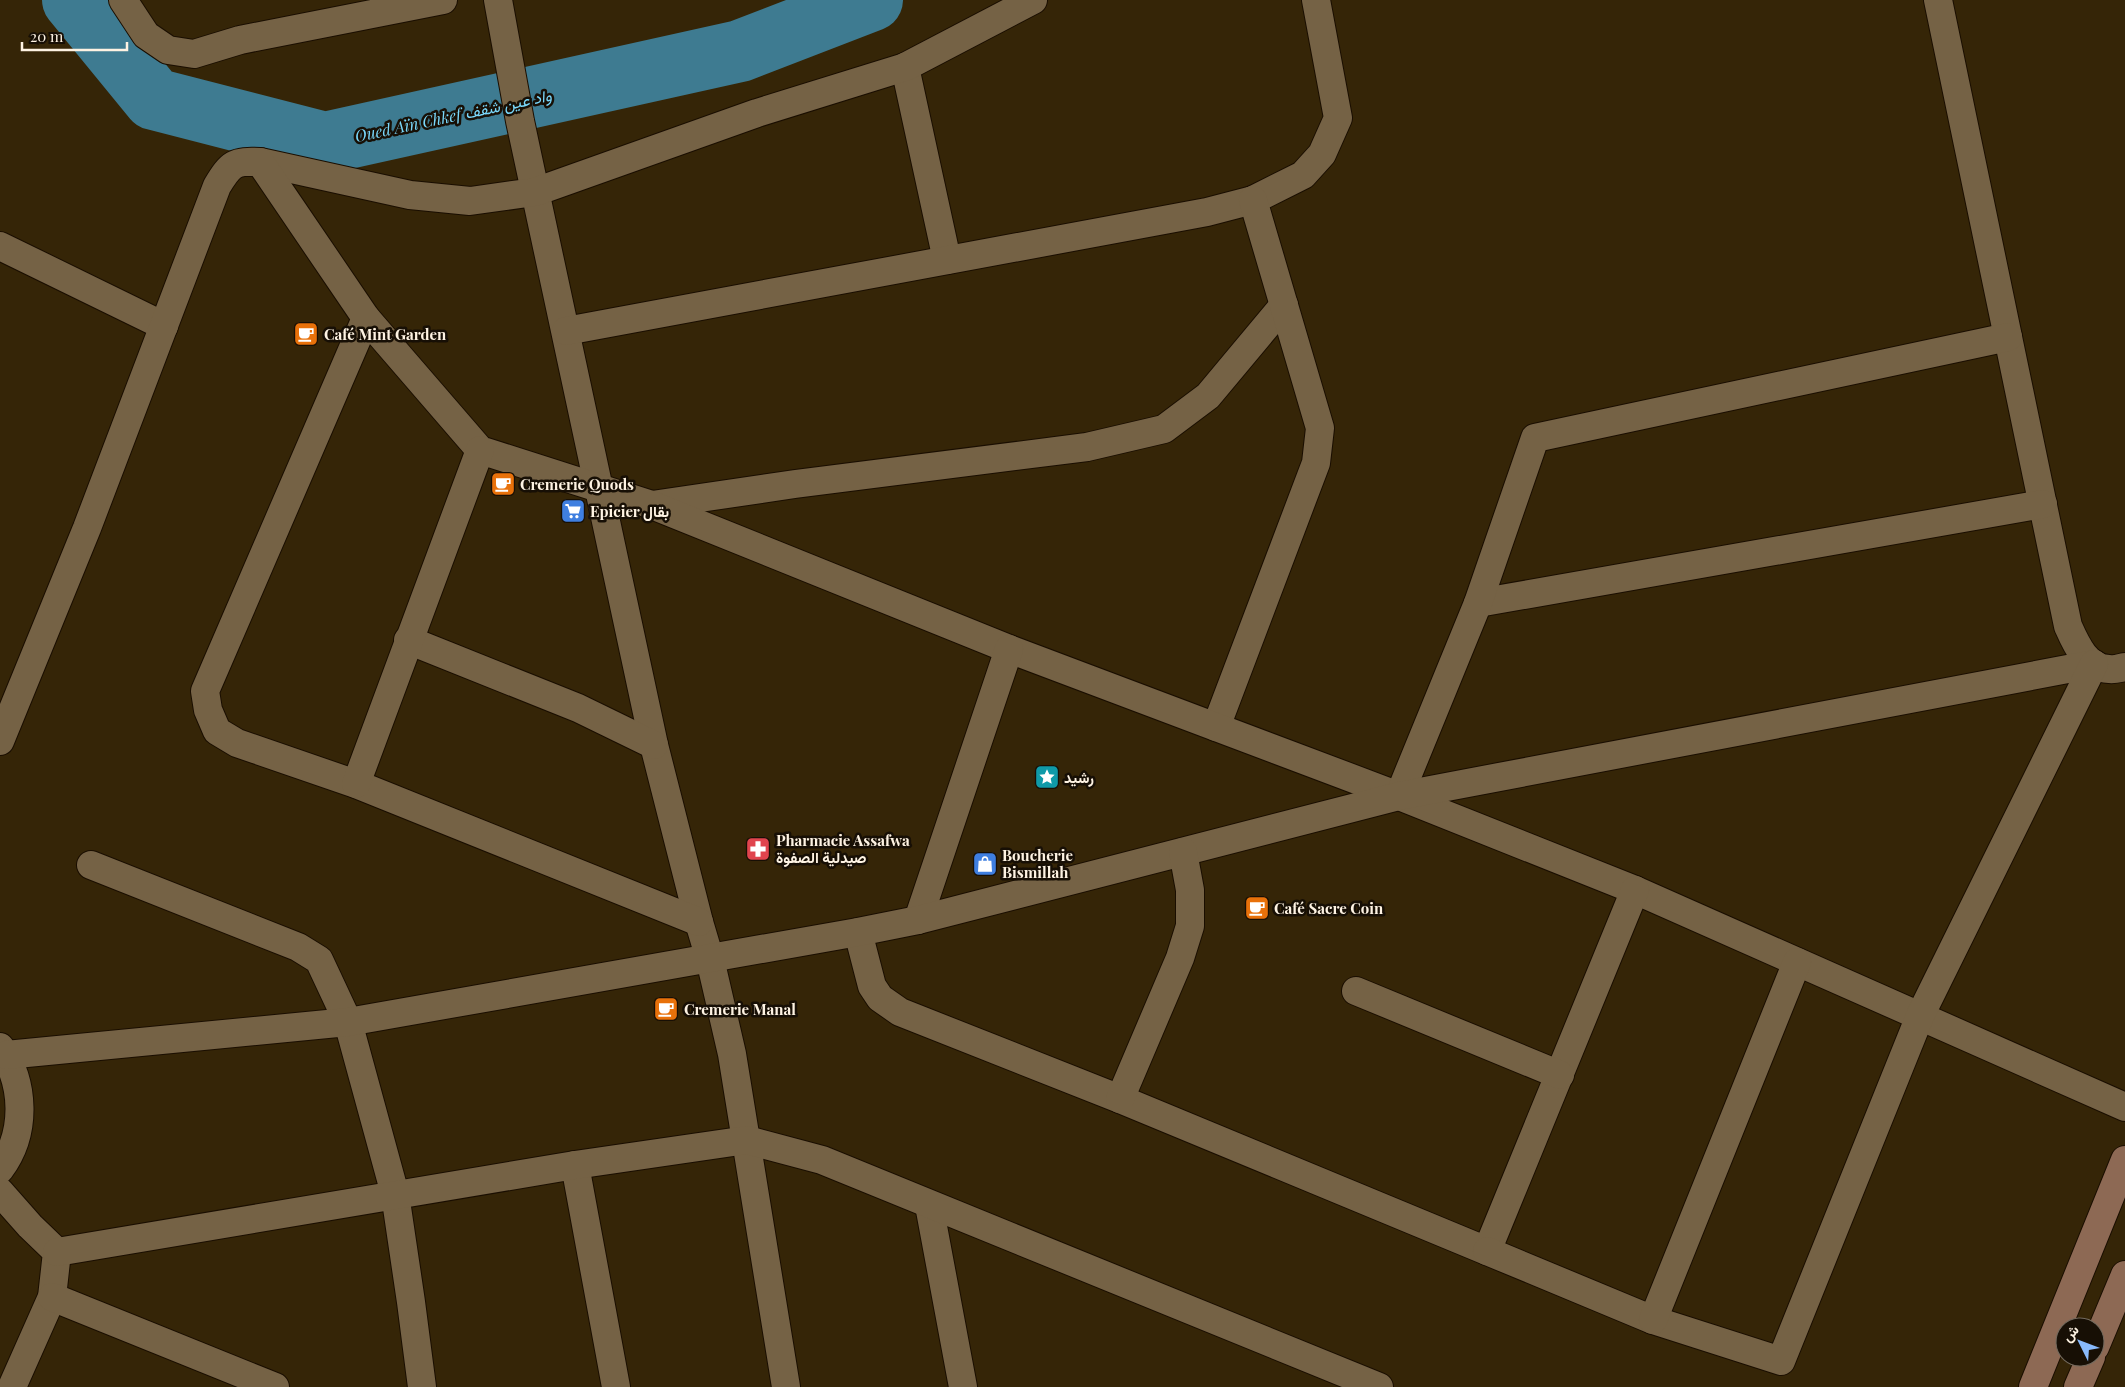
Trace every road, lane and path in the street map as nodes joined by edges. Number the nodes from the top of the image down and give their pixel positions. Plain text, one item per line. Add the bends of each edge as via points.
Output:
1 (123, 0) edge
2 (443, 0) edge
3 (498, 0) edge
4 (1033, 0) edge
5 (1316, 0) edge
6 (1938, 0) edge
7 (906, 67) junction
8 (260, 162) junction
9 (535, 192) junction
10 (1253, 200) junction
11 (0, 246) edge
12 (947, 260) junction
13 (1284, 305) junction
14 (366, 318) junction
15 (164, 326) junction
16 (566, 331) junction
17 (2008, 337) junction
18 (480, 450) junction
19 (599, 489) junction
20 (2043, 504) junction
21 (652, 505) junction
22 (1478, 603) junction
23 (408, 640) junction
24 (1009, 648) junction
25 (2094, 664) junction
26 (2125, 667) edge
27 (1216, 727) junction
28 (0, 741) edge
29 (654, 745) junction
30 (356, 784) junction
31 (1399, 796) junction
32 (1183, 852) junction
33 (91, 865) dead end
34 (1635, 890) junction
35 (918, 920) junction
36 (699, 922) junction
37 (858, 932) junction
38 (710, 959) junction
39 (1797, 962) junction
40 (1356, 991) dead end
41 (1920, 1016) junction
42 (348, 1022) junction
43 (3, 1051) edge
44 (1560, 1075) junction
45 (1120, 1099) junction
46 (2125, 1107) edge
47 (747, 1140) junction
48 (2125, 1160) edge
49 (575, 1165) junction
50 (0, 1169) edge
51 (0, 1192) edge
52 (394, 1194) junction
53 (929, 1205) junction
54 (1487, 1251) junction
55 (57, 1252) junction
56 (2125, 1275) edge
57 (52, 1297) junction
58 (1653, 1320) junction
59 (2105, 1323) edge
60 (2087, 1367) edge
61 (12, 1387) edge
62 (275, 1387) edge
63 (422, 1387) edge
64 (616, 1387) edge
65 (786, 1387) edge
66 (963, 1387) edge
67 (1379, 1387) edge
68 (2033, 1387) edge
69 (2078, 1387) edge

1 - 2 street via 146,35 168,50 194,54 240,40
3 - 9 street
4 - 7 street
5 - 10 street via 1338,118 1322,154 1303,175
6 - 17 street
7 - 9 street via 757,113
7 - 12 street
8 - 9 street via 420,196 470,201
8 - 14 street
8 - 15 street via 240,161 227,170 217,186
9 - 16 street
10 - 12 street via 1207,212
10 - 13 street
11 - 15 street
12 - 16 street
13 - 21 street via 1208,396 1164,429 1087,447
13 - 27 street via 1320,428 1316,463
14 - 18 street
14 - 30 street via 205,691 208,710 217,731 237,744
15 - 28 street via 87,528
16 - 19 street
17 - 20 street
17 - 22 street via 1535,438
18 - 19 street
18 - 23 street
19 - 21 street
19 - 29 street
20 - 22 street
20 - 25 street via 2068,626 2079,650
21 - 24 street
22 - 31 street
23 - 29 street via 578,708
23 - 30 street
24 - 27 street
24 - 35 street
25 - 26 street via 2109,670
25 - 31 street
25 - 41 street
27 - 31 street
29 - 36 street
30 - 36 street
31 - 32 street
31 - 34 street
32 - 35 street
32 - 45 street via 1190,890 1190,926 1180,958
33 - 42 street via 298,947 319,960
34 - 39 street
34 - 44 street
35 - 37 street
36 - 38 street
37 - 38 street
37 - 45 street via 872,986 880,998 900,1012
38 - 42 street
38 - 47 street via 732,1054
39 - 41 street
39 - 58 street
40 - 44 street
41 - 46 street
41 - 58 street via 1780,1361
42 - 43 street
42 - 52 street
43 - 50 street via 17,1083 20,1118 11,1152
44 - 54 street
45 - 54 street
47 - 49 street
47 - 53 street via 822,1160
47 - 65 street
48 - 68 main road
49 - 52 street
49 - 64 street
51 - 55 street
52 - 55 street
52 - 63 street
53 - 66 street
53 - 67 street
54 - 58 street
55 - 57 street
56 - 59 main road
57 - 61 street
57 - 62 street
60 - 69 main road

